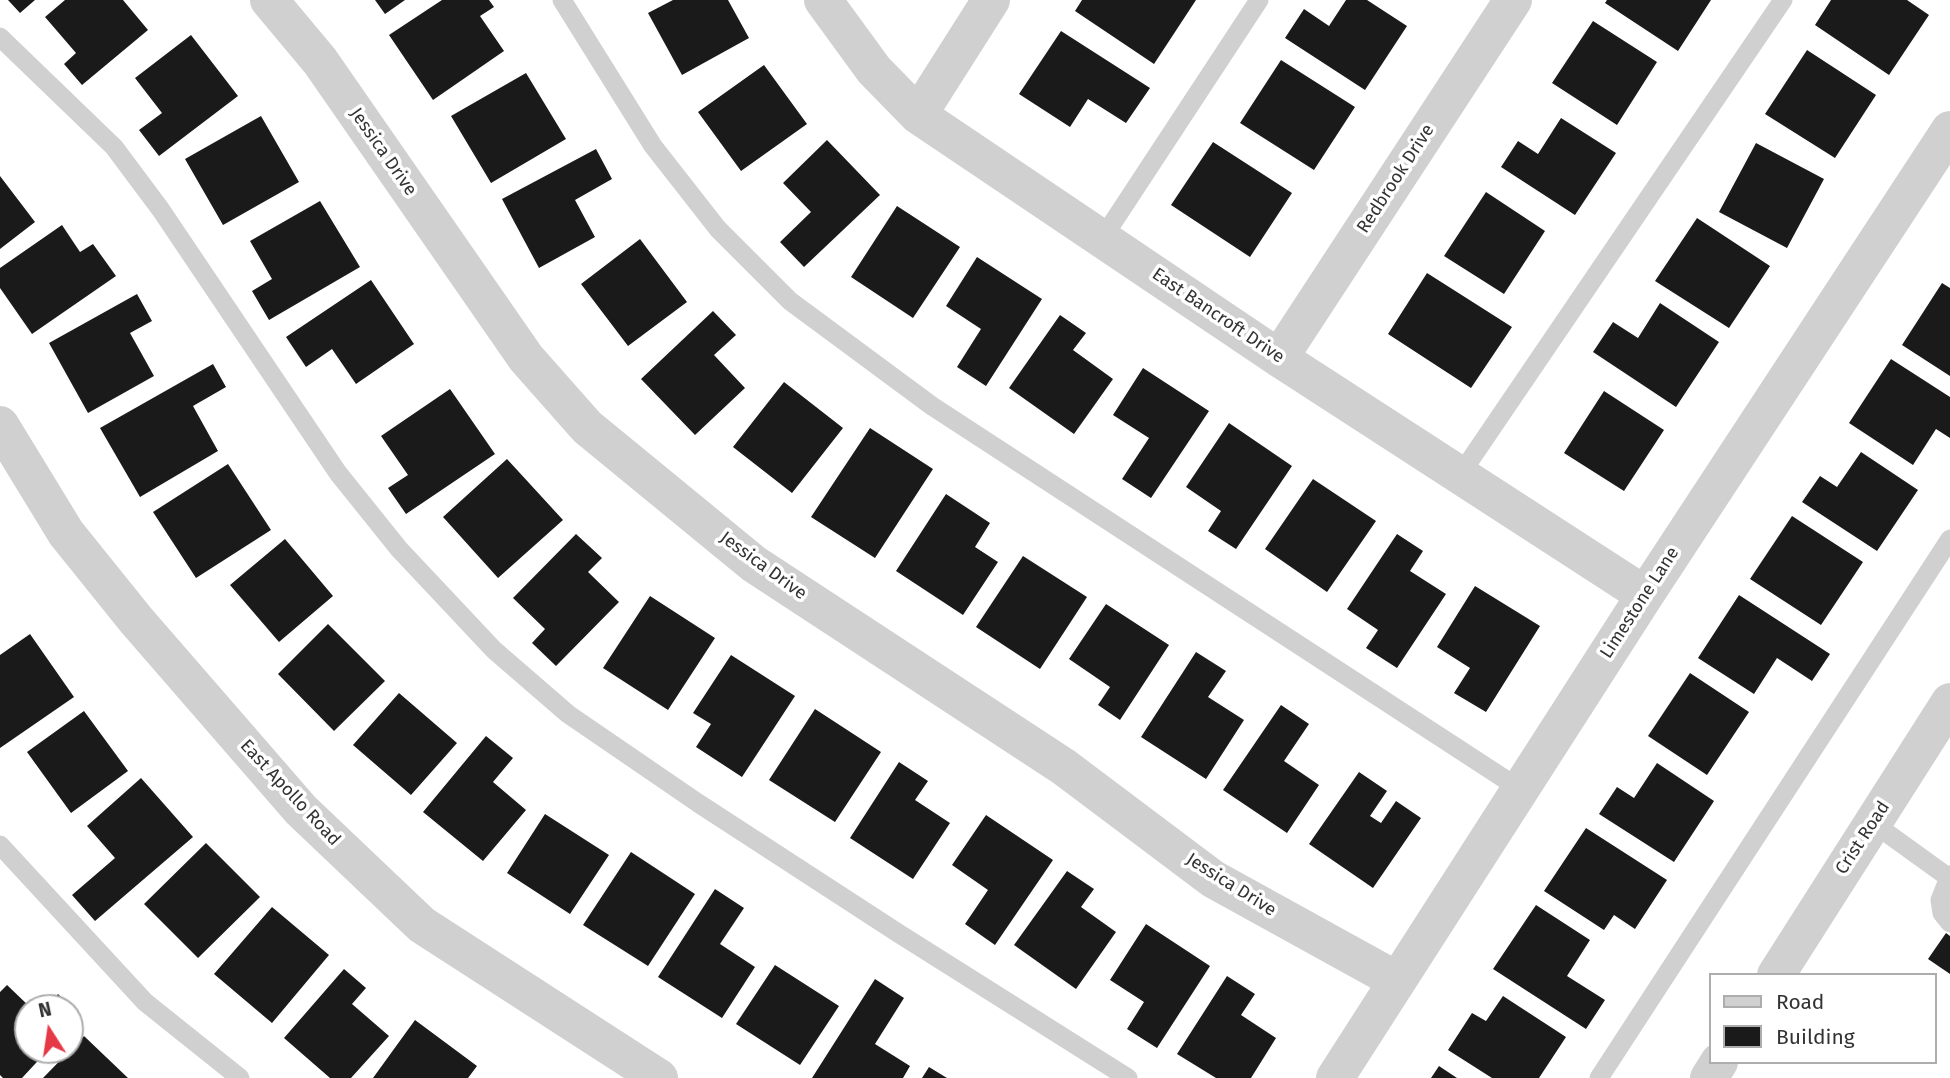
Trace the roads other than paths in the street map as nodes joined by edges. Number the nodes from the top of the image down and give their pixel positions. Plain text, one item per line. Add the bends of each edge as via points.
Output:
1 (269, 0) edge
2 (562, 0) edge
3 (823, 0) edge
4 (991, 0) edge
5 (1259, 0) edge
6 (1513, 0) edge
7 (1783, 0) edge
8 (0, 37) edge
9 (918, 115) junction
10 (1950, 131) edge
11 (1102, 239) junction
12 (1279, 358) junction
13 (0, 425) edge
14 (1460, 475) junction
15 (1950, 539) edge
16 (1645, 595) junction
17 (1950, 702) edge
18 (1520, 789) junction
19 (1873, 823) junction
20 (0, 845) edge
21 (1949, 876) edge
22 (1950, 923) edge
23 (1777, 973) edge
24 (1396, 981) junction
25 (240, 1078) edge
26 (659, 1078) edge
27 (1128, 1078) edge
28 (1335, 1078) edge
29 (1599, 1078) edge

1 - 24 street, Jessica Drive via 320,61 526,358 587,426 754,564 1064,767 1213,879
2 - 18 lane via 653,146 718,229 790,301 932,406
3 - 9 street, East Bancroft Drive via 874,70
4 - 9 street
5 - 11 lane
6 - 12 street, Redbrook Drive
7 - 14 lane
8 - 27 lane via 114,147 338,473 400,549 494,650 568,714 698,803
9 - 11 street, East Bancroft Drive
10 - 16 street, Limestone Lane
11 - 12 street, East Bancroft Drive
12 - 14 street, East Bancroft Drive
13 - 26 street, East Apollo Road via 66,533 301,810 422,925
14 - 16 street, East Bancroft Drive
15 - 29 lane
16 - 18 street, Limestone Lane
17 - 19 street, Crist Road
18 - 24 street, Limestone Lane
19 - 21 lane
19 - 23 street, Crist Road
20 - 25 lane via 145,1002
21 - 22 lane via 1940,900
24 - 28 street, Limestone Lane

